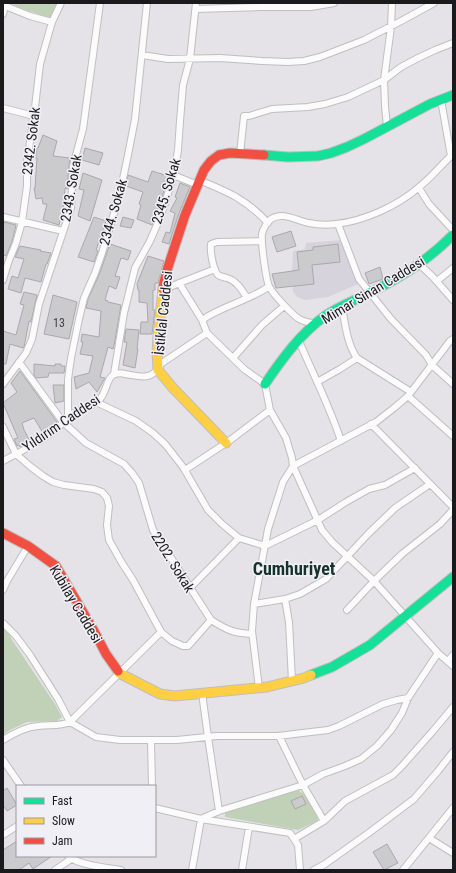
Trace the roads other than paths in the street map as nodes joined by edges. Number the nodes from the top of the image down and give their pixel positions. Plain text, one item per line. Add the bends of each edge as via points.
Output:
1 (61, 3) edge
2 (100, 3) edge
3 (147, 3) edge
4 (334, 3) edge
5 (392, 3) edge
6 (434, 3) edge
7 (4, 5) edge
8 (196, 6) edge
9 (3, 14) edge
10 (52, 22) junction
11 (391, 27) junction
12 (453, 43) edge
13 (142, 55) junction
14 (190, 59) junction
15 (384, 80) junction
16 (453, 94) edge
17 (441, 100) junction
18 (3, 108) edge
19 (34, 116) junction
20 (387, 127) junction
21 (240, 154) junction
22 (452, 155) edge
23 (173, 175) junction
24 (199, 183) junction
25 (419, 188) junction
26 (3, 217) edge
27 (22, 222) junction
28 (268, 223) junction
29 (338, 224) junction
30 (453, 230) edge
31 (63, 231) junction
32 (453, 235) edge
33 (262, 240) junction
34 (419, 264) junction
35 (453, 268) edge
36 (215, 269) junction
37 (3, 280) edge
38 (437, 281) junction
39 (179, 283) junction
40 (268, 286) junction
41 (163, 290) junction
42 (370, 293) junction
43 (247, 298) junction
44 (453, 300) edge
45 (284, 306) junction
46 (342, 307) junction
47 (202, 320) junction
48 (316, 324) junction
49 (208, 333) junction
50 (298, 341) junction
51 (452, 341) edge
52 (233, 358) junction
53 (357, 358) junction
54 (19, 362) junction
55 (432, 365) junction
56 (158, 370) junction
57 (114, 374) junction
58 (317, 382) junction
59 (3, 384) edge
60 (265, 384) junction
61 (453, 384) edge
62 (409, 394) junction
63 (96, 402) junction
64 (270, 410) junction
65 (68, 417) junction
66 (63, 422) junction
67 (371, 424) junction
68 (3, 427) edge
69 (453, 436) edge
70 (341, 441) junction
71 (226, 443) junction
72 (16, 454) junction
73 (3, 461) edge
74 (293, 466) junction
75 (415, 468) junction
76 (185, 470) junction
77 (430, 484) junction
78 (453, 507) edge
79 (453, 510) edge
80 (318, 520) junction
81 (3, 533) edge
82 (239, 538) junction
83 (28, 546) junction
84 (265, 546) junction
85 (347, 556) junction
86 (453, 577) edge
87 (374, 581) junction
88 (190, 588) junction
89 (3, 590) edge
90 (285, 599) junction
91 (254, 604) junction
92 (347, 610) dead end
93 (405, 617) junction
94 (210, 620) junction
95 (3, 623) edge
96 (161, 632) junction
97 (252, 634) junction
98 (438, 653) junction
99 (453, 655) edge
100 (450, 663) edge
101 (120, 673) junction
102 (292, 681) junction
103 (259, 688) junction
104 (202, 693) junction
105 (408, 698) junction
106 (453, 707) edge
107 (70, 722) junction
108 (280, 736) junction
109 (208, 737) junction
110 (3, 740) edge
111 (152, 740) junction
112 (453, 752) edge
113 (3, 760) edge
114 (20, 785) edge
115 (152, 785) edge
116 (303, 785) junction
117 (156, 808) edge
118 (453, 808) edge
119 (219, 811) junction
120 (201, 819) junction
121 (324, 821) junction
122 (16, 827) edge
123 (249, 827) junction
124 (3, 835) edge
125 (429, 838) junction
126 (294, 839) junction
127 (453, 853) edge
128 (70, 858) edge
129 (55, 870) edge
130 (118, 870) edge
131 (121, 870) edge
132 (192, 870) edge
133 (242, 870) edge
134 (300, 870) edge
135 (314, 870) edge
136 (403, 870) edge

1 - 10 street, 2342. Sokak
2 - 31 street, 2343. Sokak via 82,129 73,166 71,208
3 - 13 street, 2344. Sokak
4 - 8 street via 310,7
5 - 11 street
6 - 11 street
7 - 9 street
7 - 10 street
8 - 14 street, 2345. Sokak
10 - 19 street, 2342. Sokak via 40,64
11 - 14 street via 364,40 304,61
11 - 15 street
12 - 15 street via 401,67
13 - 14 street
13 - 65 street, 2344. Sokak via 135,119 120,193 102,253 84,298 71,358
14 - 23 street, 2345. Sokak via 183,85 178,150
15 - 20 street
15 - 21 street via 348,97 325,104 272,109 244,116
16 - 17 street, İstiklal Caddesi
17 - 20 street, İstiklal Caddesi
17 - 22 street
18 - 19 street
19 - 27 street, 2342. Sokak
20 - 21 street, İstiklal Caddesi via 347,147 318,156
21 - 24 street, İstiklal Caddesi via 220,155 211,161
22 - 25 street
23 - 24 street
23 - 57 street, 2345. Sokak via 160,218 135,268 124,313
24 - 28 street via 241,199
24 - 41 street, İstiklal Caddesi via 185,215
25 - 29 street via 367,217
25 - 30 street via 429,204
26 - 27 street
27 - 31 street
27 - 37 street, 2342. Sokak
28 - 29 street via 277,216 283,216 321,225
28 - 33 street via 262,233
29 - 42 street via 359,279
31 - 54 street, 2343. Sokak via 39,304 32,339
32 - 34 street, Mimar Sinan Caddesi
33 - 36 street via 211,244
33 - 40 street
34 - 38 street
34 - 42 street, Mimar Sinan Caddesi
35 - 38 street
36 - 39 street
36 - 43 street via 220,276 236,283
38 - 44 street
39 - 41 street
39 - 47 street
40 - 43 street
40 - 45 street
41 - 56 street, İstiklal Caddesi via 157,341
42 - 46 street, Mimar Sinan Caddesi
42 - 55 street
43 - 47 street
45 - 48 street via 300,320
45 - 52 street via 262,325
46 - 48 street, Mimar Sinan Caddesi via 326,315
46 - 53 street
47 - 49 street
48 - 50 street, Mimar Sinan Caddesi
49 - 52 street
49 - 56 street via 162,363
50 - 58 street
50 - 60 street, Mimar Sinan Caddesi
51 - 55 street
52 - 60 street
53 - 58 street
53 - 62 street
54 - 59 street, 2343. Sokak
54 - 66 street, 2202. Sokak
55 - 61 street
55 - 62 street
56 - 57 street via 147,377
56 - 71 street, İstiklal Caddesi
57 - 63 street, Yıldırım Caddesi via 110,377 101,398
58 - 70 street
60 - 64 street
62 - 67 street
62 - 69 street
63 - 65 street, Yıldırım Caddesi
63 - 76 street via 136,421 153,433
64 - 71 street
64 - 74 street via 286,438
65 - 66 street, Yıldırım Caddesi
66 - 72 street, Yıldırım Caddesi
66 - 88 street, 2202. Sokak via 86,443 124,464 132,473 139,483 153,530
67 - 70 street
67 - 75 street
68 - 72 street
70 - 74 street
71 - 76 street
72 - 73 street, Yıldırım Caddesi
72 - 96 street via 53,482 94,489 102,492 107,498 109,540
74 - 80 street
74 - 84 street via 283,482
75 - 77 street
75 - 80 street via 385,485 369,489
76 - 82 street via 208,510
77 - 78 street
77 - 85 street via 395,508
79 - 87 street
80 - 84 street
80 - 85 street via 322,530
81 - 83 street, Kubilay Caddesi
82 - 84 street
82 - 88 street
83 - 89 street
83 - 101 street, Kubilay Caddesi via 56,566 106,654
84 - 91 street
85 - 87 street
85 - 90 street via 326,579 300,594
86 - 93 street
87 - 92 street
87 - 93 street
88 - 94 street, 2202. Sokak
90 - 91 street
90 - 102 street via 289,622
91 - 97 street
93 - 98 street
93 - 102 street via 370,645 332,667
94 - 96 street via 188,646 172,641
94 - 97 street, 2202. Sokak via 237,633
95 - 107 street via 30,655
96 - 101 street
97 - 103 street
98 - 100 street
98 - 105 street
99 - 100 street
101 - 104 street via 160,694 175,696
101 - 107 street
102 - 103 street
103 - 104 street
104 - 109 street
105 - 108 street via 383,704 328,730
105 - 116 street via 402,713 377,746 361,759
106 - 121 street via 393,775 345,801
107 - 110 street via 26,728
107 - 111 street via 96,737
108 - 109 street
108 - 116 street
109 - 111 street
109 - 119 street
111 - 115 street
112 - 135 street via 414,799
113 - 114 street
116 - 119 street
116 - 121 street
117 - 120 street
118 - 125 street
119 - 120 street
120 - 123 street
120 - 132 street
121 - 126 street
122 - 124 street
123 - 126 street via 290,833
123 - 133 street
125 - 127 street
125 - 136 street
126 - 134 street via 298,845
128 - 129 street
128 - 130 street via 84,864
130 - 131 street

